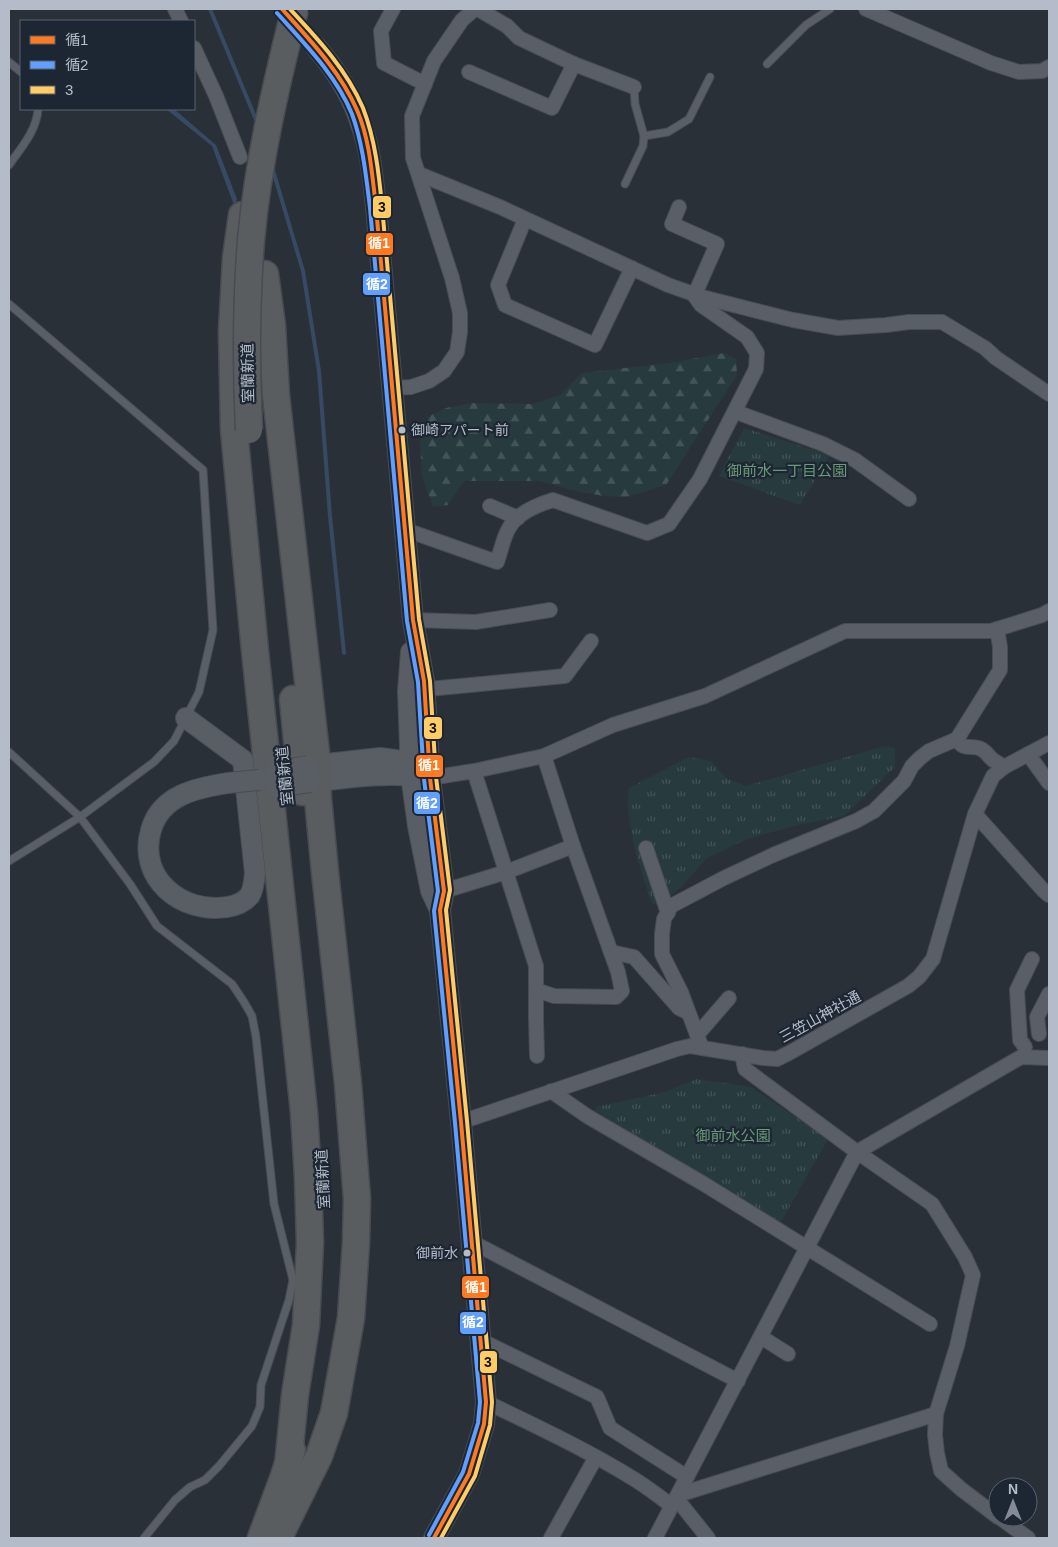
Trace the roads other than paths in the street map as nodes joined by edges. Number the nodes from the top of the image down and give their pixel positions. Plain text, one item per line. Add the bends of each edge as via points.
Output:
1 (312, 9) edge
2 (393, 9) edge
3 (476, 9) edge
4 (830, 9) edge
5 (866, 9) edge
6 (288, 10) edge
7 (316, 47) tunnel mouth
8 (195, 50) edge
9 (9, 62) edge
10 (574, 64) junction
11 (768, 64) dead end
12 (1049, 67) edge
13 (20, 71) edge
14 (469, 72) dead end
15 (710, 77) dead end
16 (425, 84) junction
17 (634, 87) joint
18 (38, 110) edge
19 (644, 136) junction
20 (240, 157) dead end
21 (9, 165) edge
22 (419, 174) junction
23 (625, 184) dead end
24 (679, 207) dead end
25 (525, 219) junction
26 (632, 268) junction
27 (265, 274) junction
28 (694, 294) junction
29 (9, 304) edge
30 (393, 388) junction
31 (1049, 394) edge
32 (736, 412) junction
33 (250, 430) junction
34 (909, 500) dead end
35 (490, 506) dead end
36 (518, 518) junction
37 (406, 530) junction
38 (550, 610) dead end
39 (1049, 611) edge
40 (413, 620) junction
41 (997, 629) junction
42 (591, 641) dead end
43 (416, 690) junction
44 (186, 718) junction
45 (956, 739) junction
46 (1049, 742) edge
47 (9, 752) edge
48 (1028, 754) junction
49 (544, 756) junction
50 (1004, 766) junction
51 (474, 771) junction
52 (417, 772) junction
53 (320, 773) junction
54 (270, 779) junction
55 (1049, 783) edge
56 (975, 814) junction
57 (80, 817) junction
58 (573, 846) junction
59 (646, 848) dead end
60 (9, 861) edge
61 (506, 872) junction
62 (1049, 895) edge
63 (442, 900) junction
64 (668, 913) junction
65 (611, 952) junction
66 (1032, 959) dead end
67 (536, 990) junction
68 (1049, 994) edge
69 (728, 998) dead end
70 (687, 1012) junction
71 (1044, 1030) edge
72 (699, 1041) junction
73 (1023, 1052) junction
74 (742, 1054) junction
75 (537, 1056) dead end
76 (1049, 1058) edge
77 (551, 1091) junction
78 (461, 1122) junction
79 (857, 1152) junction
80 (472, 1242) junction
81 (807, 1249) junction
82 (930, 1324) dead end
83 (761, 1337) junction
84 (480, 1340) junction
85 (788, 1354) dead end
86 (738, 1381) junction
87 (486, 1402) junction
88 (936, 1414) junction
89 (596, 1457) junction
90 (288, 1466) junction
91 (688, 1477) junction
92 (675, 1500) junction
93 (988, 1509) edge
94 (1012, 1527) edge
95 (273, 1537) edge
96 (144, 1538) edge
97 (434, 1538) edge
98 (551, 1538) edge
99 (655, 1538) edge
100 (708, 1538) edge
101 (1028, 1538) edge

1 - 27 highway, 室蘭新道 via 277,167
2 - 16 street via 381,31 384,63
3 - 10 street via 507,26 519,38
3 - 16 street via 462,20 434,60
4 - 11 lane via 806,25
5 - 12 street via 1019,72 1042,71
6 - 33 highway, 室蘭新道, bridge via 258,188 250,259 246,371
7 - 30 street via 352,100 370,158
8 - 20 street
9 - 13 lane
10 - 14 street via 552,108
10 - 17 street
15 - 19 lane via 689,119 668,132
16 - 22 street via 412,116 413,158
17 - 19 lane
18 - 21 lane via 37,122
19 - 23 lane via 643,146
22 - 25 street
22 - 30 street via 452,278 460,313 460,336 457,352 444,371 429,381
24 - 28 street via 672,224 717,244
25 - 26 street
25 - 26 street via 498,285 505,305 595,344
26 - 28 street
27 - 33 highway, 室蘭新道 via 263,339
27 - 53 highway
28 - 31 street via 746,310 838,328 942,322
28 - 32 street via 701,305 747,337 757,353 756,369
29 - 44 lane via 203,470 213,630 199,692
30 - 37 street
32 - 34 street via 855,460
32 - 36 street via 700,480 669,524 647,533 552,500 538,504
33 - 54 highway
33 - 90 highway, 室蘭新道 via 312,1034 325,1206 318,1333 308,1393
33 - 95 highway, 室蘭新道 via 298,755 336,1105 343,1250 338,1310 324,1398 300,1481
35 - 36 street
36 - 37 street via 509,527 496,569
37 - 40 street
38 - 40 street via 476,622
39 - 41 street
40 - 43 street
41 - 45 street via 1000,670
41 - 49 street via 845,631 705,696 613,725
42 - 43 street via 565,676
43 - 52 street
44 - 54 street, bridge via 243,760 254,873 254,885 244,901 218,908 187,903 173,895 160,884 148,855 149,839 160,813 181,794 228,784
44 - 57 lane via 174,741 154,762
45 - 50 street via 966,748 983,749
45 - 64 street via 920,758 904,781 874,812 724,878 671,906
46 - 48 street, 三笠山神社通
47 - 57 lane
48 - 50 street, 三笠山神社通
48 - 55 street
49 - 51 street
49 - 58 street
50 - 56 street, 三笠山神社通 via 993,776
51 - 52 street
51 - 61 street
52 - 53 street via 380,767
52 - 63 street
53 - 54 street, bridge
53 - 95 highway via 325,872 357,1199 356,1243 351,1318 334,1413 319,1456
54 - 90 highway via 304,1112 310,1243 306,1326
56 - 62 street
56 - 74 street, 三笠山神社通 via 933,959 915,982 777,1059
57 - 60 lane
57 - 96 lane via 157,926 232,984 252,1016 274,1204 293,1280 261,1385 260,1407 252,1426 219,1466 176,1500
58 - 61 street
58 - 65 street
59 - 64 street
61 - 63 street
61 - 67 street via 536,966
63 - 78 street
64 - 70 street via 664,919 662,954
65 - 67 street via 622,991 616,997 554,996
65 - 70 street via 634,957 679,1008
66 - 73 street via 1017,990
67 - 75 street
68 - 71 street via 1037,1017
69 - 72 street
70 - 72 street
71 - 73 street
72 - 74 street, 三笠山神社通
72 - 77 street, 三笠山神社通
73 - 76 street
73 - 79 street
74 - 79 street via 745,1069
77 - 78 street, 三笠山神社通
77 - 81 street via 586,1116 704,1184
78 - 80 street
79 - 81 street
79 - 88 street via 932,1204 973,1275 957,1346
80 - 84 street
80 - 86 street
81 - 82 street
81 - 83 street
83 - 85 street
83 - 86 street
84 - 87 street
84 - 91 street via 597,1397 610,1428
86 - 91 street
87 - 89 street
87 - 97 street via 484,1424 469,1474
88 - 92 street
88 - 93 street via 935,1435 941,1472
89 - 92 street
89 - 98 street
90 - 95 highway, 室蘭新道
91 - 92 street
92 - 99 street
92 - 100 street
94 - 101 street

